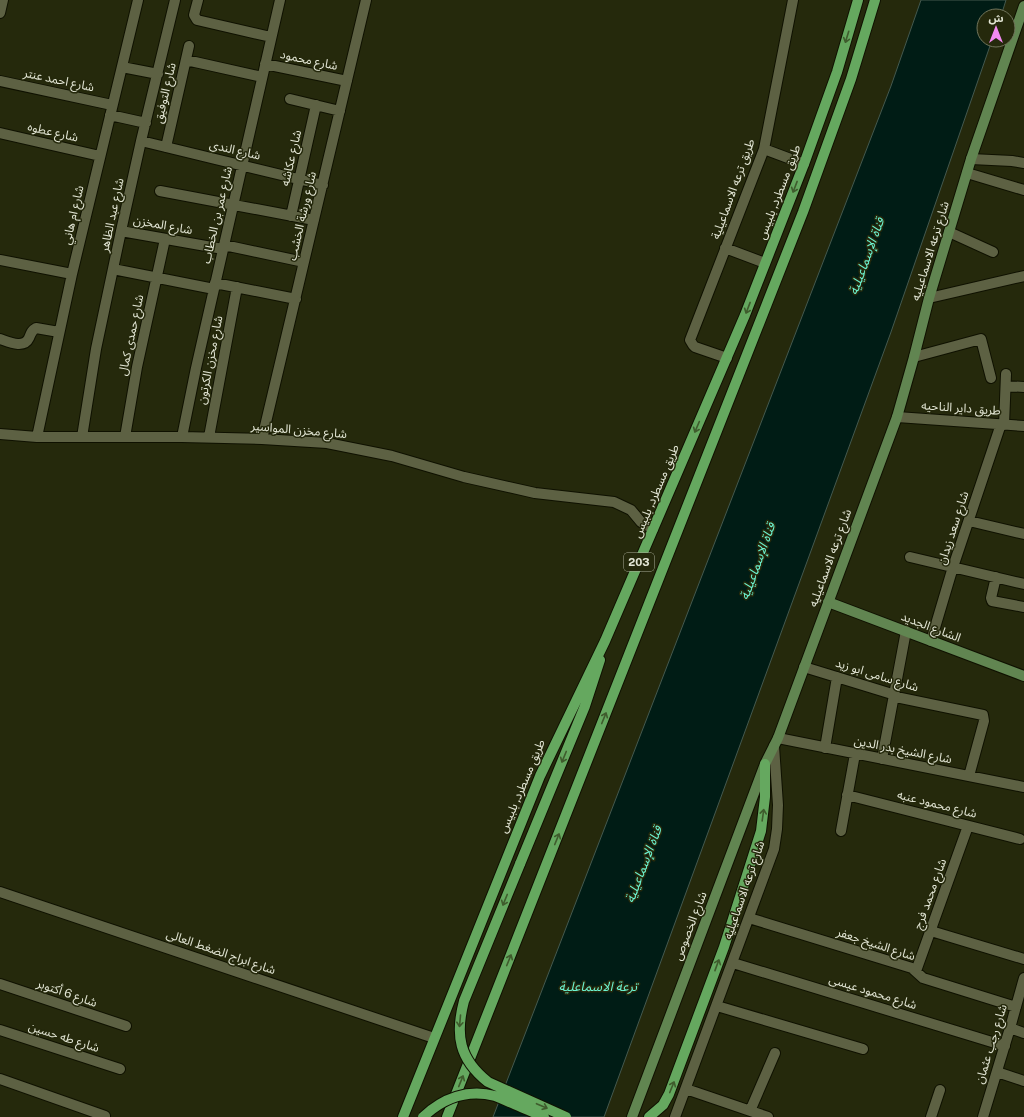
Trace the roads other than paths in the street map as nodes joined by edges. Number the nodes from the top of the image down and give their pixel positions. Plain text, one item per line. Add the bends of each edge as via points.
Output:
1 (3, 0) edge
2 (138, 0) edge
3 (175, 0) edge
4 (198, 0) edge
5 (280, 0) edge
6 (366, 0) edge
7 (793, 0) edge
8 (858, 0) edge
9 (875, 0) edge
10 (1024, 6) edge
11 (0, 13) edge
12 (1024, 20) edge
13 (1016, 27) edge
14 (1016, 30) edge
15 (272, 38) junction
16 (189, 46) dead end
17 (1009, 48) edge
18 (186, 60) junction
19 (265, 64) junction
20 (122, 67) junction
21 (158, 74) junction
22 (262, 77) junction
23 (0, 81) edge
24 (347, 81) junction
25 (290, 99) dead end
26 (316, 105) junction
27 (111, 110) junction
28 (340, 111) junction
29 (146, 123) junction
30 (0, 133) edge
31 (141, 141) junction
32 (166, 147) junction
33 (764, 149) junction
34 (100, 156) junction
35 (972, 159) junction
36 (1024, 162) edge
37 (804, 164) junction
38 (242, 165) junction
39 (967, 173) junction
40 (299, 179) junction
41 (323, 185) junction
42 (1024, 190) edge
43 (160, 191) dead end
44 (233, 205) junction
45 (291, 216) junction
46 (314, 220) junction
47 (121, 231) junction
48 (949, 232) junction
49 (165, 239) junction
50 (223, 247) junction
51 (725, 248) junction
52 (993, 252) dead end
53 (0, 260) edge
54 (304, 262) junction
55 (765, 263) junction
56 (113, 270) junction
57 (72, 274) junction
58 (1024, 276) edge
59 (157, 278) junction
60 (214, 286) junction
61 (236, 287) junction
62 (929, 298) junction
63 (296, 299) junction
64 (59, 332) junction
65 (0, 339) edge
66 (914, 357) junction
67 (727, 358) junction
68 (1006, 374) dead end
69 (991, 378) dead end
70 (1006, 386) junction
71 (1024, 387) edge
72 (897, 417) junction
73 (1003, 425) junction
74 (1024, 426) edge
75 (0, 434) edge
76 (37, 437) junction
77 (82, 437) junction
78 (125, 437) junction
79 (182, 437) junction
80 (209, 437) junction
81 (262, 439) junction
82 (969, 520) junction
83 (653, 529) junction
84 (1024, 534) edge
85 (910, 557) dead end
86 (953, 567) junction
87 (996, 577) junction
88 (1024, 584) edge
89 (828, 602) junction
90 (1024, 607) edge
91 (906, 631) junction
92 (931, 640) junction
93 (605, 641) junction
94 (804, 667) junction
95 (1024, 676) edge
96 (837, 677) junction
97 (894, 696) junction
98 (776, 742) junction
99 (825, 748) junction
100 (855, 754) junction
101 (882, 759) junction
102 (765, 764) junction
103 (969, 776) junction
104 (1024, 787) edge
105 (847, 795) junction
106 (968, 826) junction
107 (841, 830) dead end
108 (1020, 839) dead end
109 (0, 892) edge
110 (748, 918) junction
111 (931, 931) junction
112 (1024, 959) edge
113 (733, 963) junction
114 (916, 971) junction
115 (1024, 978) edge
116 (0, 984) edge
117 (1022, 992) edge
118 (717, 1006) junction
119 (1016, 1007) junction
120 (126, 1026) dead end
121 (1010, 1028) junction
122 (0, 1030) edge
123 (1024, 1033) edge
124 (434, 1038) junction
125 (1005, 1046) junction
126 (863, 1049) dead end
127 (775, 1053) dead end
128 (120, 1069) dead end
129 (997, 1072) junction
130 (0, 1079) edge
131 (1024, 1081) edge
132 (686, 1089) junction
133 (940, 1090) dead end
134 (750, 1111) junction
135 (105, 1116) edge
136 (403, 1117) edge
137 (423, 1117) edge
138 (447, 1117) edge
139 (544, 1117) edge
140 (566, 1117) edge
141 (632, 1117) edge
142 (649, 1117) edge
143 (675, 1117) edge
144 (768, 1117) edge
145 (931, 1117) edge
146 (983, 1117) edge

1 - 11 street
2 - 20 street, شارع ام هاني
3 - 21 street, شارع عبد الظاهر
4 - 15 street via 195,18
5 - 15 street, شارع عمر بن الخطاب
6 - 24 street, شارع ورشة الخشب
7 - 33 street, طريق ترعه الاسماعيلية
8 -> 37 main road, طريق مسطرد, بلبيس / 203 via 837,72
138 -> 9 main road, 203 via 803,212 851,79
10 - 13 main road, شارع ترعه الاسماعيليه
12 - 14 street
15 - 19 street, شارع عمر بن الخطاب
16 - 18 street, شارع التوفيق
17 - 35 main road, شارع ترعه الاسماعيليه
18 - 22 street
18 - 32 street, شارع التوفيق
19 - 22 street, شارع عمر بن الخطاب
19 - 24 street, شارع محمود
20 - 21 street
20 - 27 street, شارع ام هاني
21 - 29 street, شارع عبد الظاهر
22 - 38 street, شارع عمر بن الخطاب
23 - 27 street, شارع احمد عنتر
24 - 28 street, شارع ورشة الخشب
25 - 26 street
26 - 28 street
26 - 40 street, شارع عكاشه
27 - 29 street, شارع احمد عنتر
27 - 34 street, شارع ام هاني
28 - 41 street, شارع ورشة الخشب
29 - 31 street, شارع عبد الظاهر
30 - 34 street, شارع عطوه
31 - 32 street, شارع الندى
31 - 47 street, شارع عبد الظاهر
32 - 38 street, شارع الندى
33 - 37 street
33 - 51 street, طريق ترعه الاسماعيلية
34 - 57 street, شارع ام هاني
35 - 36 street
35 - 39 main road, شارع ترعه الاسماعيليه
37 -> 55 main road, طريق مسطرد, بلبيس / 203
38 - 40 street, شارع الندى
38 - 44 street, شارع عمر بن الخطاب
39 - 42 street
39 - 48 main road, شارع ترعه الاسماعيليه
40 - 41 street, شارع الندى
40 - 45 street, شارع عكاشه
41 - 46 street, شارع ورشة الخشب
43 - 44 street
44 - 45 street
44 - 50 street, شارع عمر بن الخطاب
45 - 46 street
46 - 54 street, شارع ورشة الخشب
47 - 49 street, شارع المخزن
47 - 56 street, شارع عبد الظاهر
48 - 52 street
48 - 62 main road, شارع ترعه الاسماعيليه
49 - 50 street, شارع المخزن
49 - 59 street, شارع حمدى كمال
50 - 54 street, شارع المخزن
50 - 60 street, شارع عمر بن الخطاب
51 - 55 street
51 - 67 street, طريق ترعه الاسماعيلية via 690,340 695,347
53 - 57 street
54 - 63 street, شارع ورشة الخشب
55 -> 67 main road, طريق مسطرد, بلبيس / 203
56 - 59 street
56 - 77 street, شارع عبد الظاهر via 96,349
57 - 64 street, شارع ام هاني
58 - 62 street
59 - 60 street
59 - 78 street, شارع حمدى كمال via 137,367
60 - 61 street
60 - 79 street, شارع عمر بن الخطاب
61 - 63 street
61 - 80 street, شارع مخزن الكرتون
62 - 66 main road, شارع ترعه الاسماعيليه
63 - 81 street, شارع ورشة الخشب
64 - 65 street via 36,328 27,342 21,344
64 - 76 street, شارع ام هاني
66 - 69 street via 981,339
66 - 72 main road, شارع ترعه الاسماعيليه
67 -> 83 main road, طريق مسطرد, بلبيس / 203
68 - 70 street, شارع سعد زيدان
70 - 71 street
70 - 73 street, شارع سعد زيدان
72 - 73 street, طريق داير الناحيه
72 - 89 main road, شارع ترعه الاسماعيليه
73 - 74 street, طريق داير الناحيه
73 - 82 street, شارع سعد زيدان
75 - 76 street, شارع مخزن المواسير
76 - 77 street, شارع مخزن المواسير
77 - 78 street, شارع مخزن المواسير
78 - 79 street, شارع مخزن المواسير
79 - 80 street, شارع مخزن المواسير
80 - 81 street, شارع مخزن المواسير
81 - 83 street, شارع مخزن المواسير via 327,443 392,456 464,477 535,493 614,502 631,510 641,522
82 - 84 street
82 - 86 street, شارع سعد زيدان
83 - 93 main road, طريق مسطرد, بلبيس / 203
85 - 86 street
86 - 87 street
86 - 92 street, شارع سعد زيدان
87 - 88 street
87 - 90 street via 992,601
89 - 91 main road, الشارع الجديد
89 - 94 main road, شارع ترعه الاسماعيليه
91 - 92 main road, الشارع الجديد
91 - 97 street
92 - 95 main road, الشارع الجديد
93 - 124 main road, طريق مسطرد, بلبيس / 203 via 536,783
93 -> 140 main road, bridge via 589,695 464,1001 460,1024 463,1051 477,1074 488,1082
94 - 96 street, شارع سامى ابو زيد
94 - 98 main road, شارع ترعه الاسماعيليه
96 - 97 street, شارع سامى ابو زيد
96 - 99 street
97 - 101 street
97 - 103 street, شارع سامى ابو زيد via 982,715 985,718
98 - 99 street, شارع الشيخ بدر الدين
98 - 102 main road, شارع الخصوص
98 - 110 street, شارع ترعه الاسماعيليه via 778,805 774,849
99 - 100 street, شارع الشيخ بدر الدين
100 - 101 street, شارع الشيخ بدر الدين
100 - 105 street
101 - 103 street, شارع الشيخ بدر الدين
102 - 141 main road, شارع الخصوص
142 -> 102 main road via 669,1094 724,946 760,831 765,797
103 - 104 street, شارع الشيخ بدر الدين
105 - 106 street, شارع محمود عنبه
105 - 107 street
106 - 108 street, شارع محمود عنبه
106 - 111 street, شارع محمد فرج
109 - 124 street, شارع ابراج الضغط العالى
110 - 113 street, شارع ترعه الاسماعيليه
110 - 114 street, شارع الشيخ جعفر
111 - 112 street
111 - 114 street, شارع محمد فرج
113 - 118 street, شارع ترعه الاسماعيليه
113 - 125 street, شارع محمود عيسى
114 - 119 street, شارع الشيخ جعفر via 924,978
115 - 117 street, شارع رجب عثمان
116 - 120 street, شارع 6 أكتوبر
117 - 119 street, شارع رجب عثمان
118 - 126 street
118 - 132 street, شارع ترعه الاسماعيليه
119 - 121 street, شارع رجب عثمان
121 - 123 street
121 - 125 street, شارع رجب عثمان
122 - 128 street, شارع طه حسين
124 - 136 main road, طريق مسطرد, بلبيس / 203
125 - 129 street, شارع رجب عثمان
127 - 134 street
129 - 131 street
129 - 146 street, شارع رجب عثمان
130 - 135 street
132 - 134 street
132 - 143 street, شارع ترعه الاسماعيليه
133 - 145 street
134 - 144 street
137 - 139 main road, bridge via 443,1102 456,1097 483,1094 496,1096

